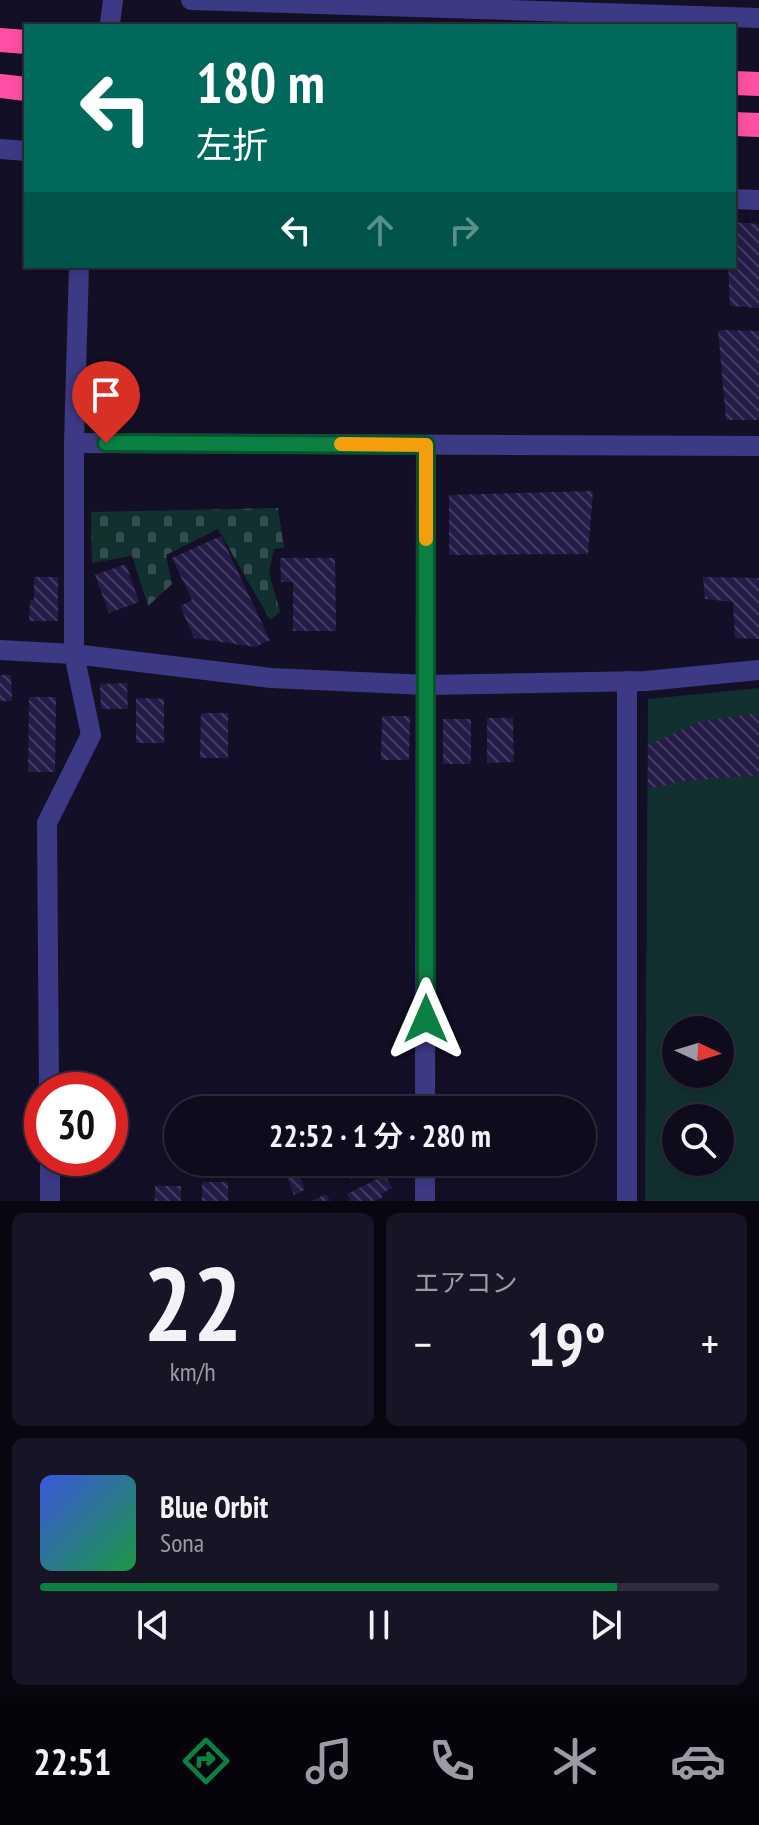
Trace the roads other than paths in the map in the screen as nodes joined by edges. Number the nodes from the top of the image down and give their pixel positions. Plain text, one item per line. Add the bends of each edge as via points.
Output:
1 (113, 0) edge
2 (191, 0) edge
3 (759, 18) edge
4 (110, 23) dead end
5 (0, 40) edge
6 (24, 42) edge
7 (736, 83) edge
8 (759, 84) edge
9 (0, 86) edge
10 (24, 89) edge
11 (736, 124) edge
12 (759, 125) edge
13 (0, 149) edge
14 (24, 151) edge
15 (736, 199) edge
16 (759, 200) edge
17 (79, 268) edge
18 (74, 443) junction
19 (426, 445) junction
20 (759, 446) edge
21 (0, 650) edge
22 (74, 654) junction
23 (759, 670) edge
24 (627, 681) junction
25 (427, 685) junction
26 (49, 1072) edge
27 (425, 1096) edge
28 (50, 1176) edge
29 (425, 1176) edge
30 (50, 1201) edge
31 (425, 1201) edge
32 (627, 1201) edge

1 - 4 street
2 - 3 street
5 - 6 highway
7 - 8 highway
9 - 10 highway
11 - 12 highway
13 - 14 street
15 - 16 street
17 - 18 street
18 - 19 street
18 - 22 street
19 - 20 street
19 - 25 street
21 - 22 street
22 - 25 street via 271,678
22 - 26 street via 91,735 47,823
23 - 24 street
24 - 25 street
24 - 32 street
25 - 27 street
28 - 30 street
29 - 31 street

